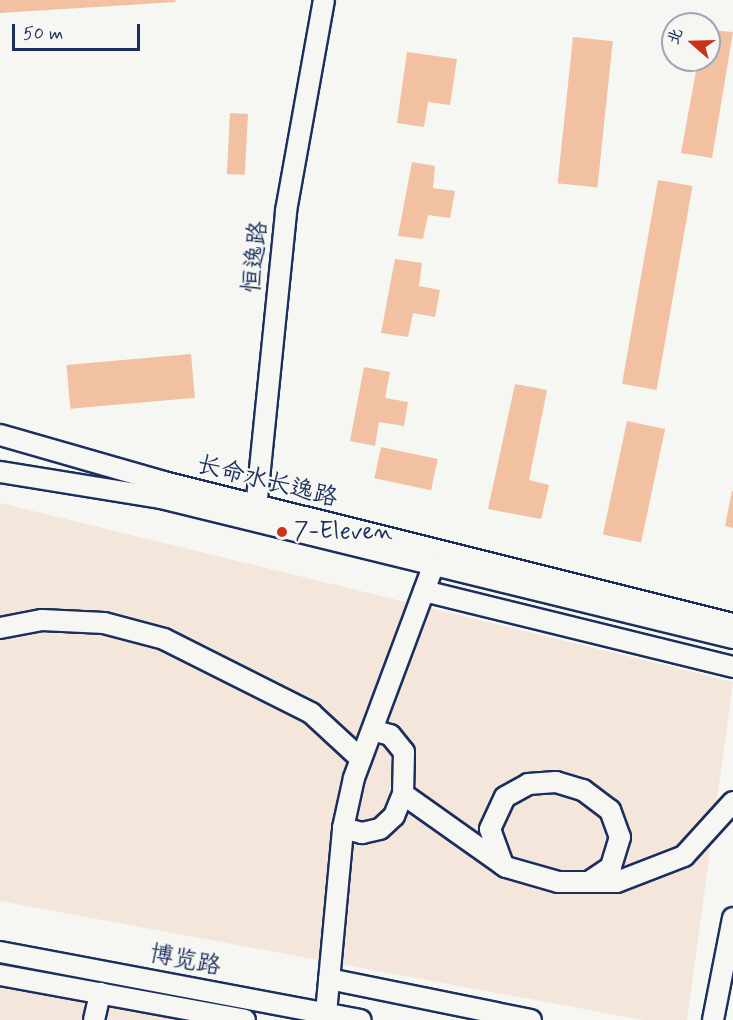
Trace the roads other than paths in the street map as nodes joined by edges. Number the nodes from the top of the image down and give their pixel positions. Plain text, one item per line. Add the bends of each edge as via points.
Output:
1 (324, 0) edge
2 (0, 435) edge
3 (0, 472) edge
4 (256, 513) junction
5 (433, 567) junction
6 (424, 591) junction
7 (733, 624) edge
8 (0, 628) edge
9 (733, 638) edge
10 (733, 667) edge
11 (373, 730) junction
12 (361, 759) junction
13 (403, 794) junction
14 (733, 802) edge
15 (343, 828) junction
16 (504, 865) junction
17 (589, 882) junction
18 (733, 918) edge
19 (0, 952) edge
20 (0, 975) edge
21 (329, 979) junction
22 (100, 993) junction
23 (326, 1013) junction
24 (94, 1020) edge
25 (245, 1020) edge
26 (361, 1020) edge
27 (531, 1020) edge
28 (713, 1020) edge

1 - 4 street, 恒逸路 via 286,211
2 - 4 street, 长命水长逸路
3 - 4 street, 长命水长逸路
4 - 5 street, 长命水长逸路
4 - 7 street, 长命水长逸路
5 - 6 street
5 - 9 street, 长命水长逸路
6 - 10 street
6 - 11 street
8 - 12 street via 42,620 104,623 164,639 311,713
11 - 12 street
11 - 13 street via 390,735 404,752
12 - 15 street
13 - 15 street via 394,816 380,829 362,833
13 - 16 street
14 - 17 street via 684,856 617,882
15 - 21 street
16 - 17 street via 558,882
16 - 17 street via 490,829 506,797 528,784 556,782 583,790 610,810 620,837 611,867
18 - 28 street
19 - 23 street, 博览路
20 - 22 street, 博览路
21 - 23 street
21 - 27 street
22 - 24 street
22 - 25 street, 博览路
23 - 26 street, 博览路

